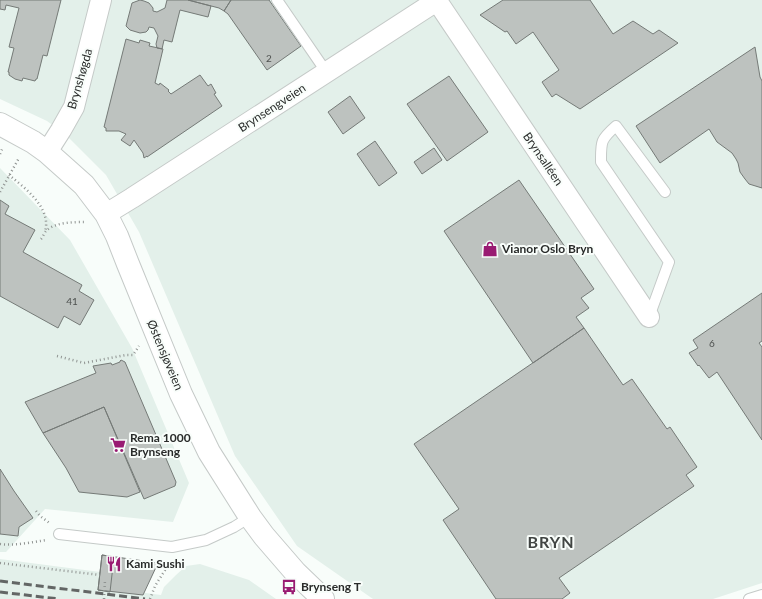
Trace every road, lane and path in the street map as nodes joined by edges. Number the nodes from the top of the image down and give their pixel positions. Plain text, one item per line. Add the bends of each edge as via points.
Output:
1 (101, 0) edge
2 (276, 0) edge
3 (437, 0) edge
4 (327, 72) junction
5 (0, 124) edge
6 (4, 147) dead end
7 (47, 152) junction
8 (0, 154) edge
9 (19, 158) dead end
10 (9, 175) junction
11 (0, 192) edge
12 (664, 192) dead end
13 (106, 214) junction
14 (86, 222) dead end
15 (45, 232) junction
16 (41, 239) dead end
17 (649, 317) joint
18 (142, 342) dead end
19 (57, 356) dead end
20 (250, 517) junction
21 (59, 534) joint
22 (0, 544) edge
23 (172, 547) junction
24 (0, 563) edge
25 (100, 575) dead end
26 (105, 580) dead end
27 (762, 595) edge
28 (104, 599) edge
29 (150, 599) edge
30 (323, 599) edge
31 (749, 599) edge

1 - 7 street, Brynshøgda via 74,107
2 - 4 lane
3 - 4 street, Brynsengveien
3 - 17 street, Brynsalléen
4 - 13 street, Brynsengveien
5 - 7 main road, Østensjøveien
6 - 8 path
7 - 13 main road, Østensjøveien via 84,185
9 - 10 path
10 - 11 path
10 - 15 path via 40,205 46,218
12 - 17 lane via 616,126 601,144 601,162 669,262
13 - 20 main road, Østensjøveien via 181,394 209,452
14 - 15 path via 61,224
15 - 16 path
18 - 19 path via 133,355 84,363
20 - 23 lane via 206,540
20 - 30 main road, Østensjøveien via 296,573
21 - 22 path via 52,539 22,544
21 - 23 lane
23 - 29 path via 167,567
24 - 25 path
26 - 28 path, bridge
27 - 31 lane

